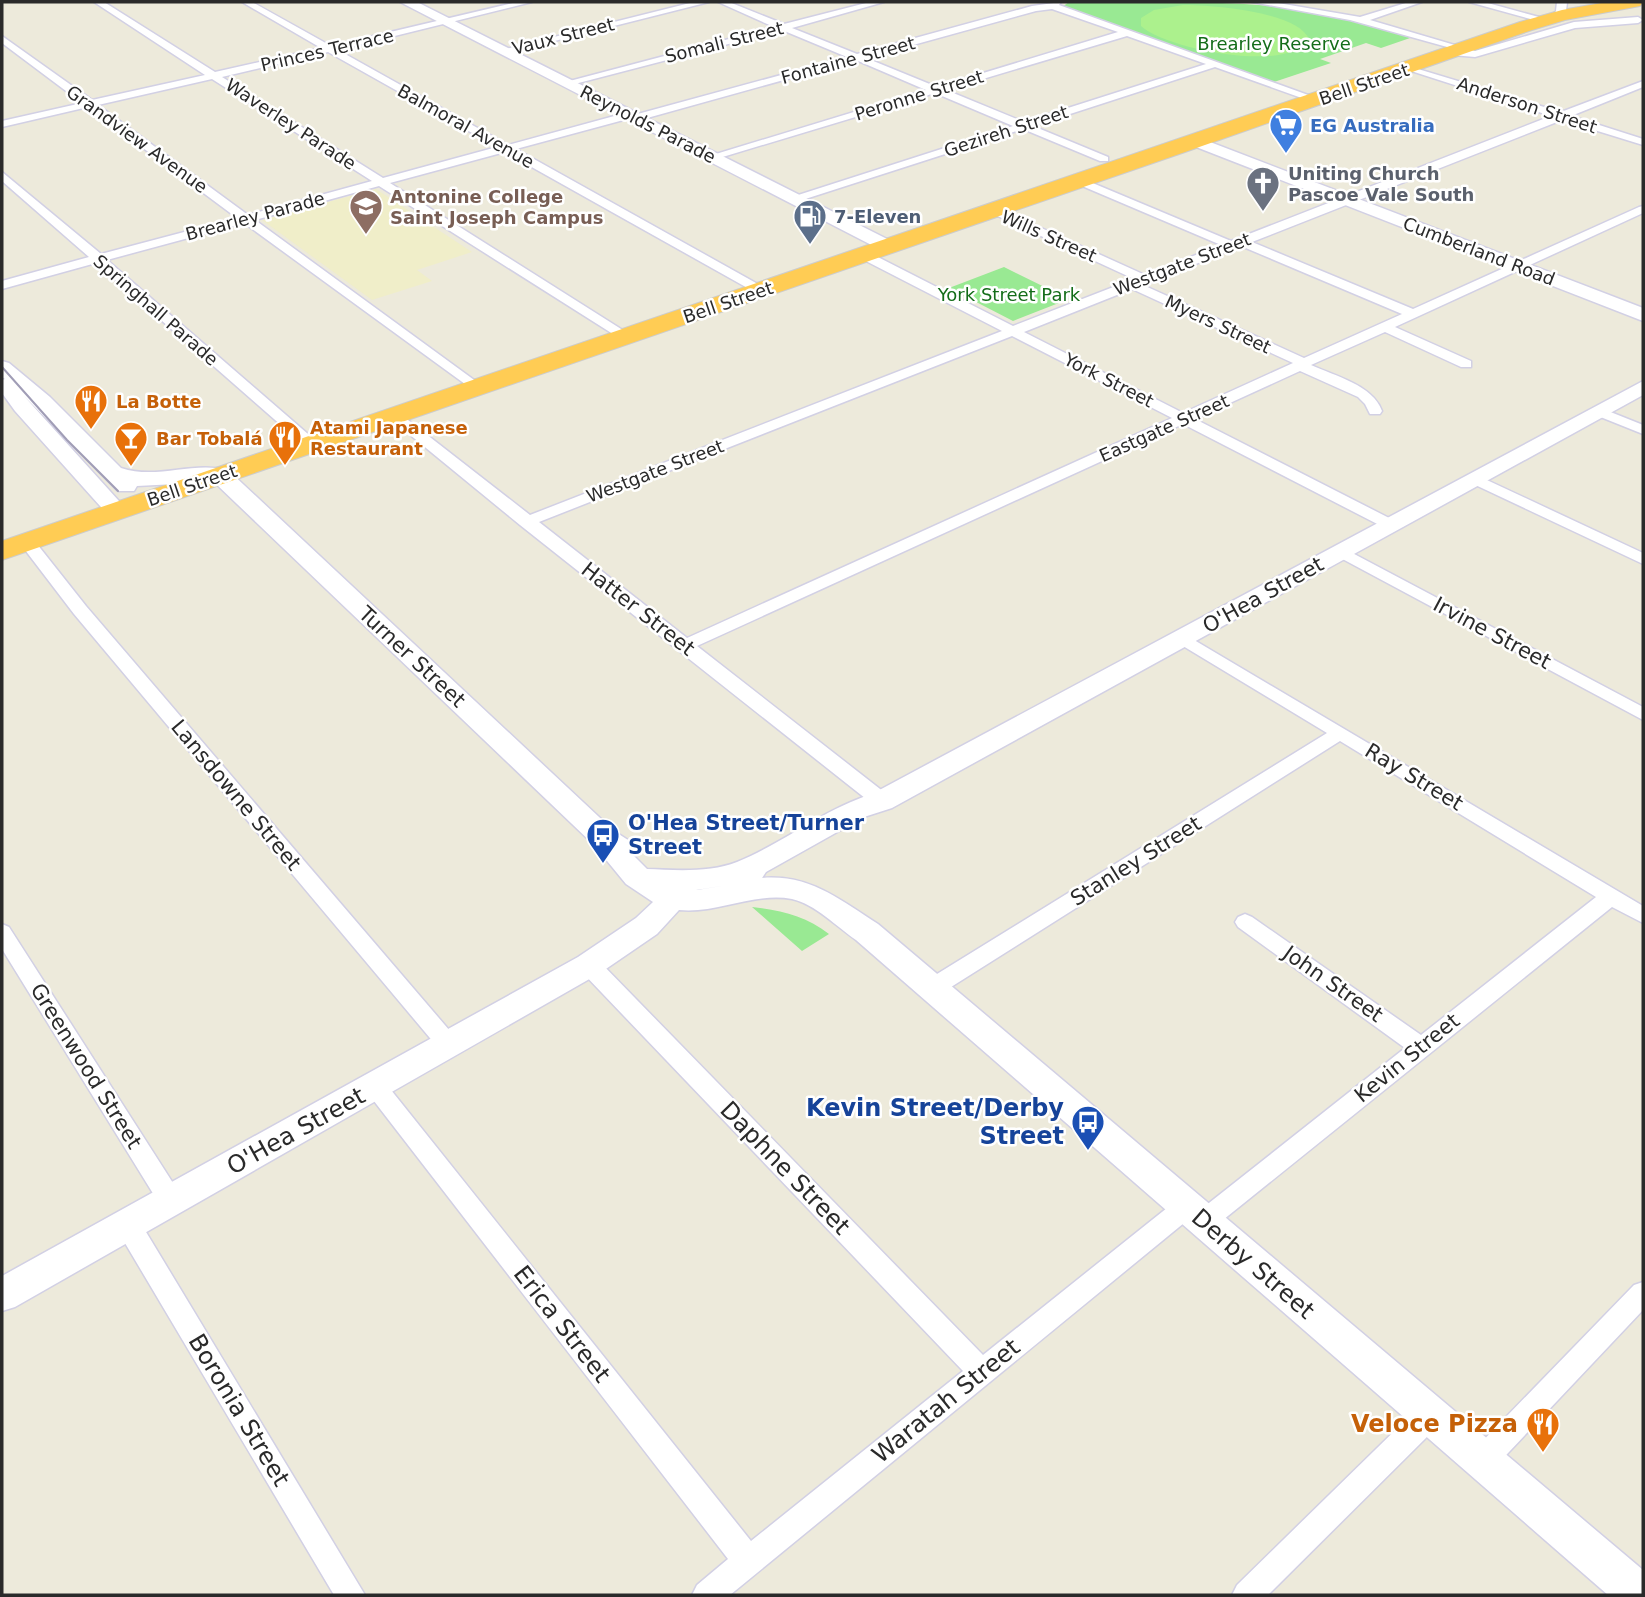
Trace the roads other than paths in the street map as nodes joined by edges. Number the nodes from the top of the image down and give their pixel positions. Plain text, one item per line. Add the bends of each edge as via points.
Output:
1 (98, 2) edge
2 (246, 2) edge
3 (407, 2) edge
4 (528, 2) edge
5 (704, 2) edge
6 (722, 2) edge
7 (880, 2) edge
8 (1257, 2) edge
9 (1418, 2) edge
10 (1474, 2) edge
11 (1634, 2) edge
12 (1055, 4) edge
13 (1558, 15) edge
14 (1641, 17) edge
15 (1362, 19) junction
16 (446, 22) junction
17 (784, 27) junction
18 (1126, 33) junction
19 (2, 39) edge
20 (330, 49) junction
21 (503, 51) junction
22 (1460, 51) junction
23 (857, 57) junction
24 (1215, 64) junction
25 (1411, 68) junction
26 (214, 75) junction
27 (567, 83) junction
28 (1639, 89) edge
29 (937, 90) junction
30 (1317, 100) junction
31 (89, 104) junction
32 (633, 116) junction
33 (1561, 116) junction
34 (2, 124) edge
35 (1024, 126) junction
36 (1197, 142) junction
37 (1643, 142) edge
38 (506, 148) junction
39 (712, 157) junction
40 (1104, 159) dead end
41 (2, 175) edge
42 (1079, 181) junction
43 (381, 182) junction
44 (796, 199) junction
45 (1347, 200) junction
46 (1643, 209) edge
47 (993, 211) junction
48 (245, 219) junction
49 (1235, 243) junction
50 (889, 247) junction
51 (864, 255) junction
52 (98, 259) junction
53 (1518, 266) junction
54 (1138, 281) junction
55 (2, 285) edge
56 (760, 291) junction
57 (1414, 314) junction
58 (1643, 315) edge
59 (1385, 327) junction
60 (1013, 330) junction
61 (624, 337) junction
62 (1466, 364) dead end
63 (1303, 365) junction
64 (2, 367) edge
65 (2, 377) edge
66 (1643, 387) edge
67 (476, 388) junction
68 (1374, 411) dead end
69 (1598, 411) junction
70 (394, 416) junction
71 (1185, 419) junction
72 (1643, 430) edge
73 (311, 444) junction
74 (115, 473) junction
75 (220, 475) junction
76 (1474, 479) junction
77 (126, 508) junction
78 (526, 522) junction
79 (1391, 525) junction
80 (15, 547) edge
81 (1341, 552) junction
82 (1643, 559) edge
83 (1185, 639) junction
84 (684, 646) junction
85 (1643, 714) edge
86 (1340, 733) junction
87 (882, 802) junction
88 (604, 838) junction
89 (789, 870) junction
90 (746, 881) junction
91 (707, 889) junction
92 (1611, 896) junction
93 (670, 898) junction
94 (1643, 915) edge
95 (1245, 922) dead end
96 (2, 932) edge
97 (867, 932) junction
98 (589, 965) junction
99 (932, 988) junction
100 (448, 1044) junction
101 (1421, 1047) junction
102 (375, 1086) junction
103 (171, 1201) junction
104 (1195, 1214) junction
105 (128, 1225) junction
106 (1643, 1293) edge
107 (2, 1295) edge
108 (982, 1372) junction
109 (1429, 1416) junction
110 (1482, 1461) junction
111 (748, 1562) junction
112 (350, 1595) edge
113 (707, 1595) edge
114 (1247, 1595) edge
115 (1640, 1595) edge

1 - 26 street, Waverley Parade
2 - 20 street, Balmoral Avenue
3 - 16 street, Reynolds Parade
4 - 16 street, Princes Terrace
5 - 21 street, Vaux Street
6 - 17 street
7 - 17 street, Somali Street
8 - 15 street
9 - 15 street
10 - 13 street
11 - 13 highway
12 - 18 street
12 - 23 street, Fontaine Street
13 - 14 highway
13 - 22 highway, Bell Street
14 - 22 street, Bell Street via 1574,25 1475,54
15 - 22 street
16 - 20 street, Princes Terrace
16 - 21 street, Reynolds Parade
17 - 23 street
17 - 27 street, Somali Street
18 - 24 street
18 - 29 street, Peronne Street
19 - 31 street, Grandview Avenue
20 - 26 street, Princes Terrace
20 - 38 street, Balmoral Avenue
21 - 27 street, Reynolds Parade
22 - 25 highway, Bell Street
23 - 29 street
23 - 32 street, Fontaine Street
24 - 30 street
24 - 35 street, Gezireh Street
25 - 30 highway, Bell Street
25 - 33 street, Anderson Street
26 - 31 street, Princes Terrace
26 - 43 street, Waverley Parade
27 - 32 street, Reynolds Parade
28 - 33 street, Westgate Street
29 - 35 street
29 - 39 street, Peronne Street
30 - 36 highway, Bell Street
31 - 34 street, Princes Terrace
31 - 48 street, Grandview Avenue
32 - 38 street, Brearley Parade
32 - 39 street, Reynolds Parade
33 - 37 street, Anderson Street
33 - 45 street, Westgate Street
35 - 40 street
35 - 44 street, Gezireh Street
36 - 42 highway, Bell Street
36 - 45 street, Cumberland Road
38 - 43 street, Brearley Parade
38 - 56 street, Balmoral Avenue
39 - 44 street, Reynolds Parade
41 - 52 street, Springhall Parade
42 - 47 highway, Bell Street
42 - 49 street
43 - 48 street, Brearley Parade
43 - 61 street, Waverley Parade
44 - 50 street, Reynolds Parade
45 - 49 street, Westgate Street
45 - 53 street, Cumberland Road
46 - 53 street, Eastgate Street
47 - 50 highway, Bell Street
47 - 54 street, Wills Street
48 - 52 street, Brearley Parade
48 - 67 street, Grandview Avenue
49 - 54 street, Westgate Street
49 - 57 street
50 - 51 highway, Bell Street
51 - 56 highway, Bell Street
51 - 60 street, York Street
52 - 55 street, Brearley Parade
52 - 73 street, Springhall Parade
53 - 57 street, Eastgate Street
53 - 58 street, Cumberland Road
54 - 60 street, Westgate Street
54 - 63 street, Myers Street
56 - 61 highway, Bell Street
57 - 59 street, Eastgate Street
59 - 62 street
59 - 63 street, Eastgate Street
60 - 71 street, York Street
60 - 78 street, Westgate Street
61 - 67 highway, Bell Street
63 - 68 street, Myers Street via 1363,394
63 - 71 street, Eastgate Street
64 - 74 street via 44,401
65 - 77 street via 22,407
66 - 69 street, O'Hea Street
67 - 70 highway, Bell Street
69 - 72 street
69 - 76 street, O'Hea Street
70 - 73 highway, Bell Street
70 - 78 street, Hatter Street
71 - 79 street, York Street
71 - 84 street, Eastgate Street
73 - 75 highway, Bell Street
74 - 75 street via 146,481
74 - 77 street
75 - 77 highway, Bell Street
75 - 88 street, Turner Street
76 - 79 street, O'Hea Street
76 - 82 street
77 - 80 highway, Bell Street
78 - 84 street, Hatter Street
79 - 81 street, O'Hea Street
80 - 100 street, Lansdowne Street via 47,566 88,621
81 - 83 street, O'Hea Street
81 - 85 street, Irvine Street
83 - 86 street, Ray Street
83 - 87 street, O'Hea Street
84 - 87 street, Hatter Street
86 - 92 street, Ray Street
86 - 99 street, Stanley Street
87 - 89 street, O'Hea Street via 810,847
87 - 90 street, O'Hea Street via 854,810
88 - 91 street, Turner Street via 659,879
88 - 93 street, Turner Street via 630,872
89 - 90 street, O'Hea Street via 779,881
89 - 97 street, Derby Street via 824,888
90 - 91 street, Derby Street
90 - 97 street, Derby Street via 806,892
91 - 93 street, Turner Street via 701,901
91 - 98 street, O'Hea Street via 611,958
92 - 94 street, Ray Street
92 - 101 street, Kevin Street
93 - 98 street, O'Hea Street via 652,922
95 - 101 street, John Street
96 - 103 street, Greenwood Street
97 - 99 street, Derby Street
98 - 100 street, O'Hea Street
98 - 108 street, Daphne Street
99 - 104 street, Derby Street
100 - 102 street, O'Hea Street
101 - 104 street, Kevin Street
102 - 103 street, O'Hea Street
102 - 111 street, Erica Street
103 - 105 street, O'Hea Street
104 - 108 street, Waratah Street
104 - 109 street, Derby Street
105 - 107 street, O'Hea Street
105 - 112 street, Boronia Street
106 - 110 street
108 - 111 street, Waratah Street
109 - 110 street, Derby Street
109 - 114 street
110 - 115 street, Derby Street
111 - 113 street, Waratah Street

